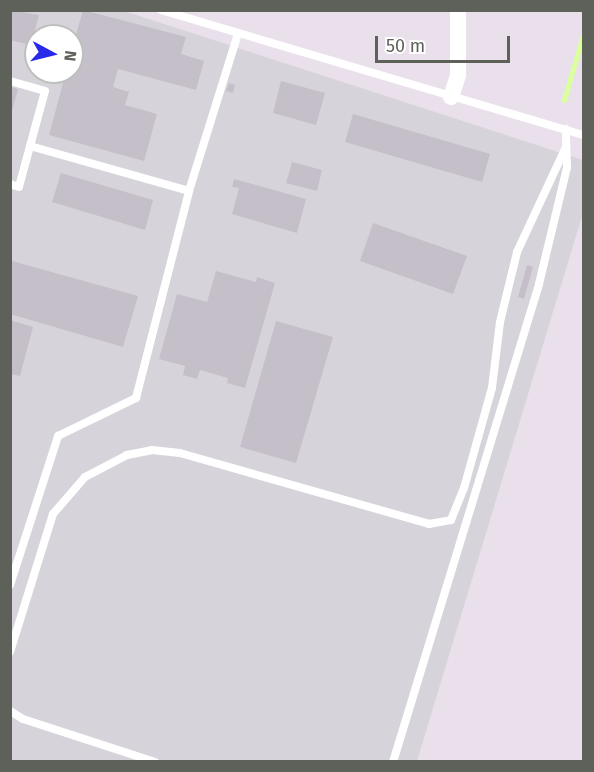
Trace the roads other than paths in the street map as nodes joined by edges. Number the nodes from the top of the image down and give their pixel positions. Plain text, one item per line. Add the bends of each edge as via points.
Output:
1 (162, 10) edge
2 (458, 10) edge
3 (238, 34) junction
4 (10, 81) edge
5 (451, 97) junction
6 (566, 129) junction
7 (584, 135) edge
8 (30, 146) junction
9 (565, 149) junction
10 (10, 184) edge
11 (189, 191) junction
12 (10, 585) edge
13 (10, 652) edge
14 (10, 711) edge
15 (155, 762) edge
16 (393, 762) edge

1 - 3 lane
2 - 5 street via 458,75
3 - 5 lane
3 - 11 lane
4 - 8 lane via 45,91
5 - 6 lane
6 - 7 lane
6 - 9 lane
8 - 10 lane via 20,187
8 - 11 lane
9 - 13 lane via 517,252 500,322 492,388 451,520 429,524 180,453 152,450 127,455 85,477 53,514
9 - 16 lane via 567,167 539,284
11 - 12 lane via 136,398 58,436
14 - 15 lane via 23,719

